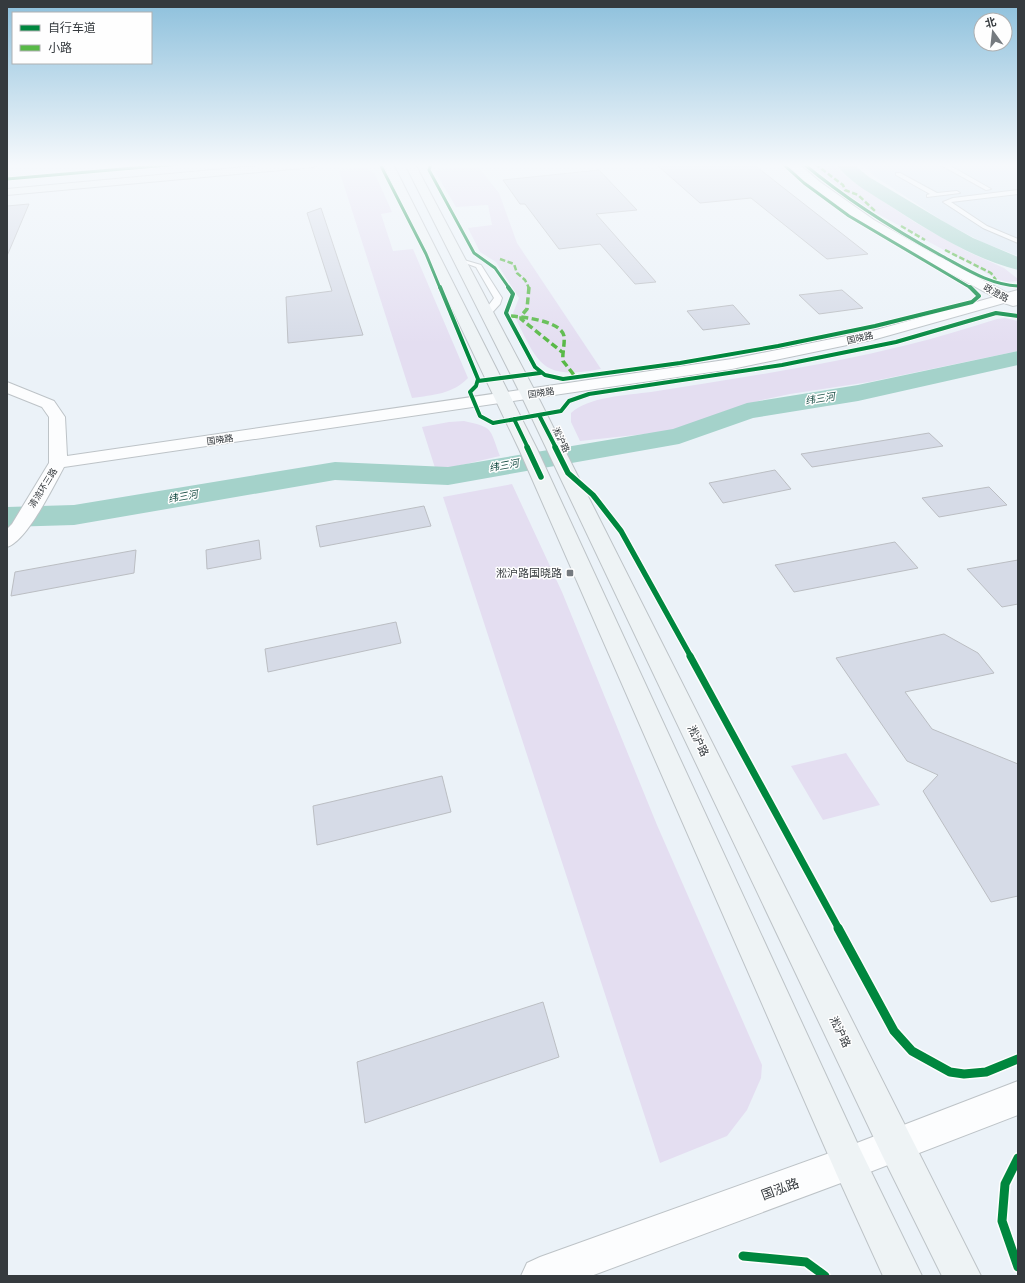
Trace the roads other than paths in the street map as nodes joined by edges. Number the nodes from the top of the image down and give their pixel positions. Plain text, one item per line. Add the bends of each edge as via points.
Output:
1 (418, 224) edge
2 (441, 224) edge
3 (875, 224) edge
4 (982, 224) edge
5 (1018, 241) edge
6 (1014, 299) edge
7 (7, 387) edge
8 (529, 394) junction
9 (504, 398) junction
10 (58, 463) junction
11 (7, 540) edge
12 (1018, 1098) edge
13 (895, 1145) junction
14 (849, 1163) junction
15 (540, 1276) edge
16 (903, 1276) edge
17 (962, 1276) edge

1 - 9 main road
2 - 8 main road, 淞沪路
3 - 6 street, 政澄路
4 - 5 lane
6 - 8 street, 国晓路 via 800,352
7 - 10 street, 清流环三路 via 48,404 57,417
8 - 9 street, 国晓路
8 - 13 main road, 淞沪路
9 - 10 street, 国晓路
9 - 14 main road
10 - 11 street, 清流环三路 via 19,528
12 - 13 street, 国泓路
13 - 14 street, 国泓路
13 - 17 main road, 淞沪路
14 - 15 street, 国泓路
14 - 16 main road

